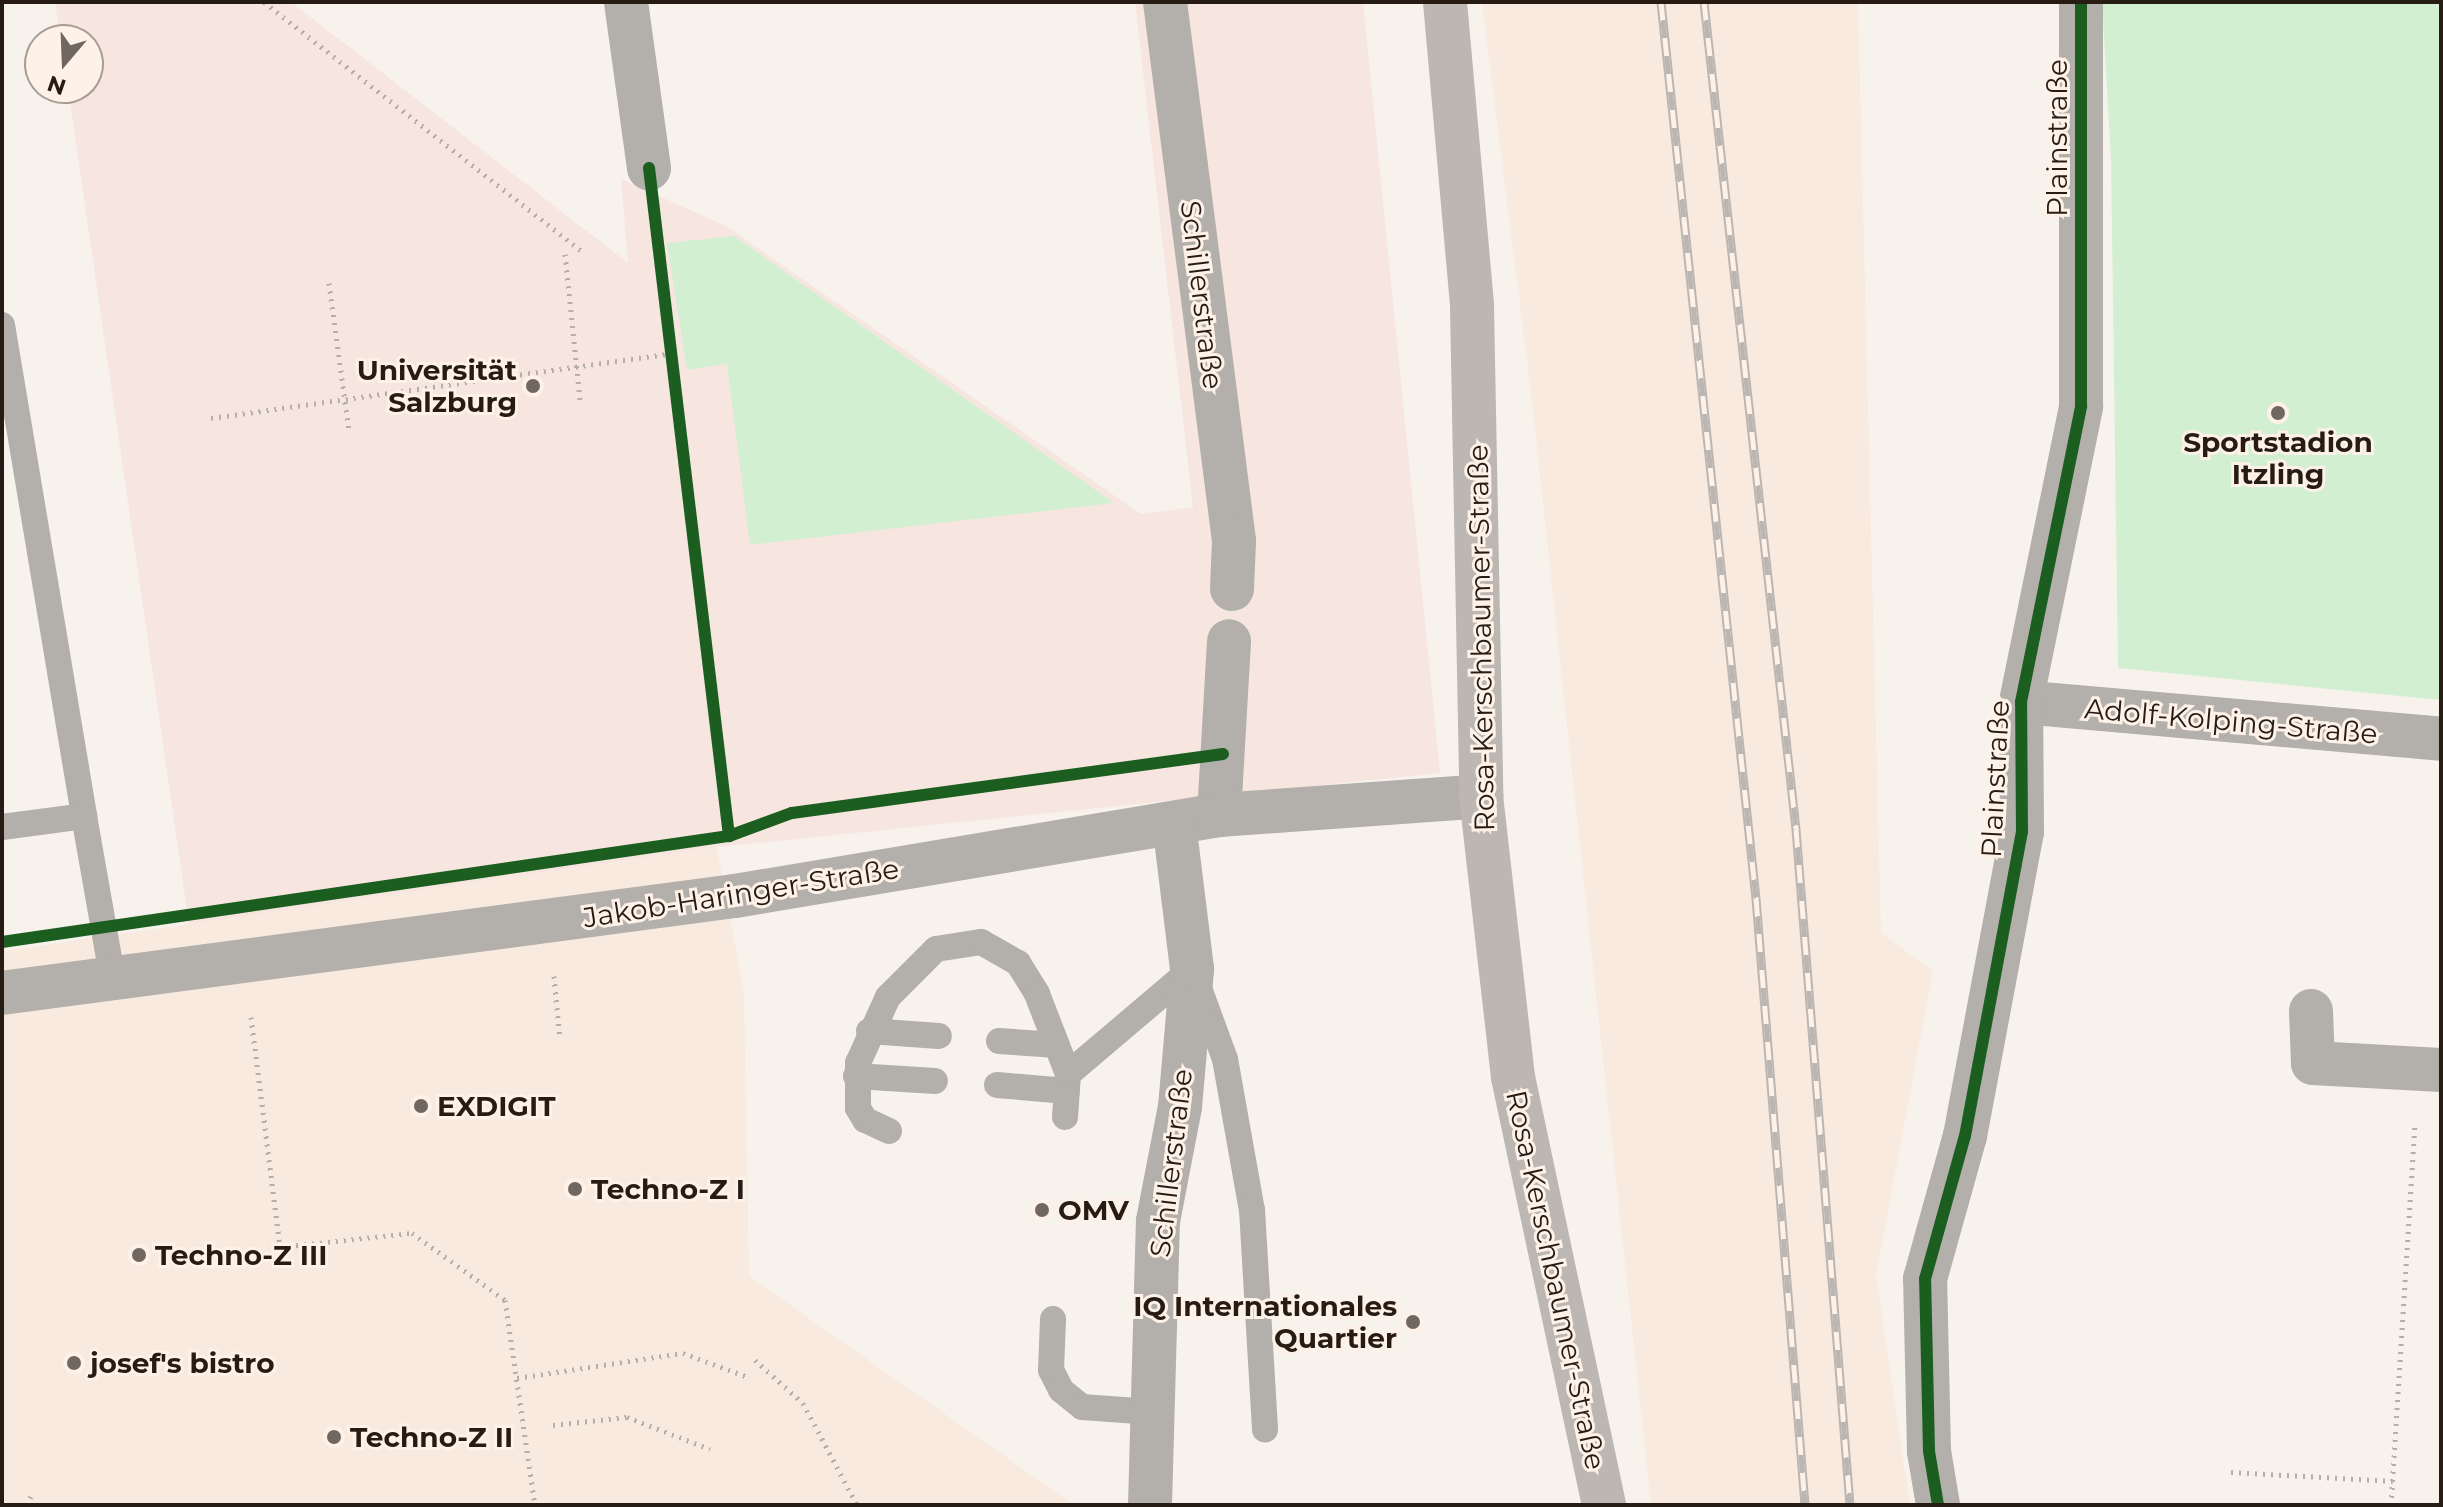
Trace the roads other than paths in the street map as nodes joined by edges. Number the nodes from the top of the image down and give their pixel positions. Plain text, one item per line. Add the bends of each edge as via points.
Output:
1 (626, 2) edge
2 (1165, 2) edge
3 (1445, 2) edge
4 (2081, 2) edge
5 (649, 168) dead end
6 (2, 325) edge
7 (1232, 589) dead end
8 (1229, 641) dead end
9 (2021, 702) junction
10 (2441, 739) edge
11 (1481, 796) junction
12 (1219, 815) junction
13 (84, 816) junction
14 (1174, 823) junction
15 (2, 827) edge
16 (1192, 969) junction
17 (113, 981) junction
18 (2, 993) edge
19 (2311, 1011) dead end
20 (869, 1031) junction
21 (939, 1036) dead end
22 (999, 1041) dead end
23 (1057, 1045) junction
24 (2430, 1069) edge
25 (856, 1076) junction
26 (935, 1081) dead end
27 (997, 1085) dead end
28 (1066, 1094) junction
29 (889, 1131) dead end
30 (1053, 1319) dead end
31 (1152, 1412) junction
32 (1265, 1430) dead end
33 (1150, 1505) edge
34 (1604, 1505) edge
35 (1938, 1505) edge

1 - 5 street
2 - 7 street, Schillerstraße via 1234,541
3 - 11 main road, Rosa-Kerschbaumer-Straße via 1472,307
4 - 9 street, Plainstraße via 2081,406
6 - 13 lane
8 - 12 street
9 - 10 street, Adolf-Kolping-Straße
9 - 35 street, Plainstraße via 2022,832 1965,1136 1925,1279 1929,1451
11 - 12 street, Jakob-Haringer-Straße
11 - 34 main road, Rosa-Kerschbaumer-Straße via 1513,1077
12 - 14 street, Jakob-Haringer-Straße
13 - 15 lane
13 - 17 lane
14 - 16 street, Schillerstraße
14 - 17 street, Jakob-Haringer-Straße via 735,896
16 - 28 lane
16 - 31 street, Schillerstraße via 1180,1107 1158,1221
16 - 32 lane via 1225,1059 1252,1210
17 - 18 street, Jakob-Haringer-Straße
19 - 24 street via 2313,1063
20 - 21 lane
20 - 23 lane via 888,997 936,949 981,942 1018,963
20 - 25 lane
22 - 23 lane
23 - 28 lane
25 - 26 lane
25 - 29 lane via 858,1108 865,1120
27 - 28 lane
30 - 31 lane via 1051,1370 1061,1390 1082,1407
31 - 33 street, Schillerstraße

